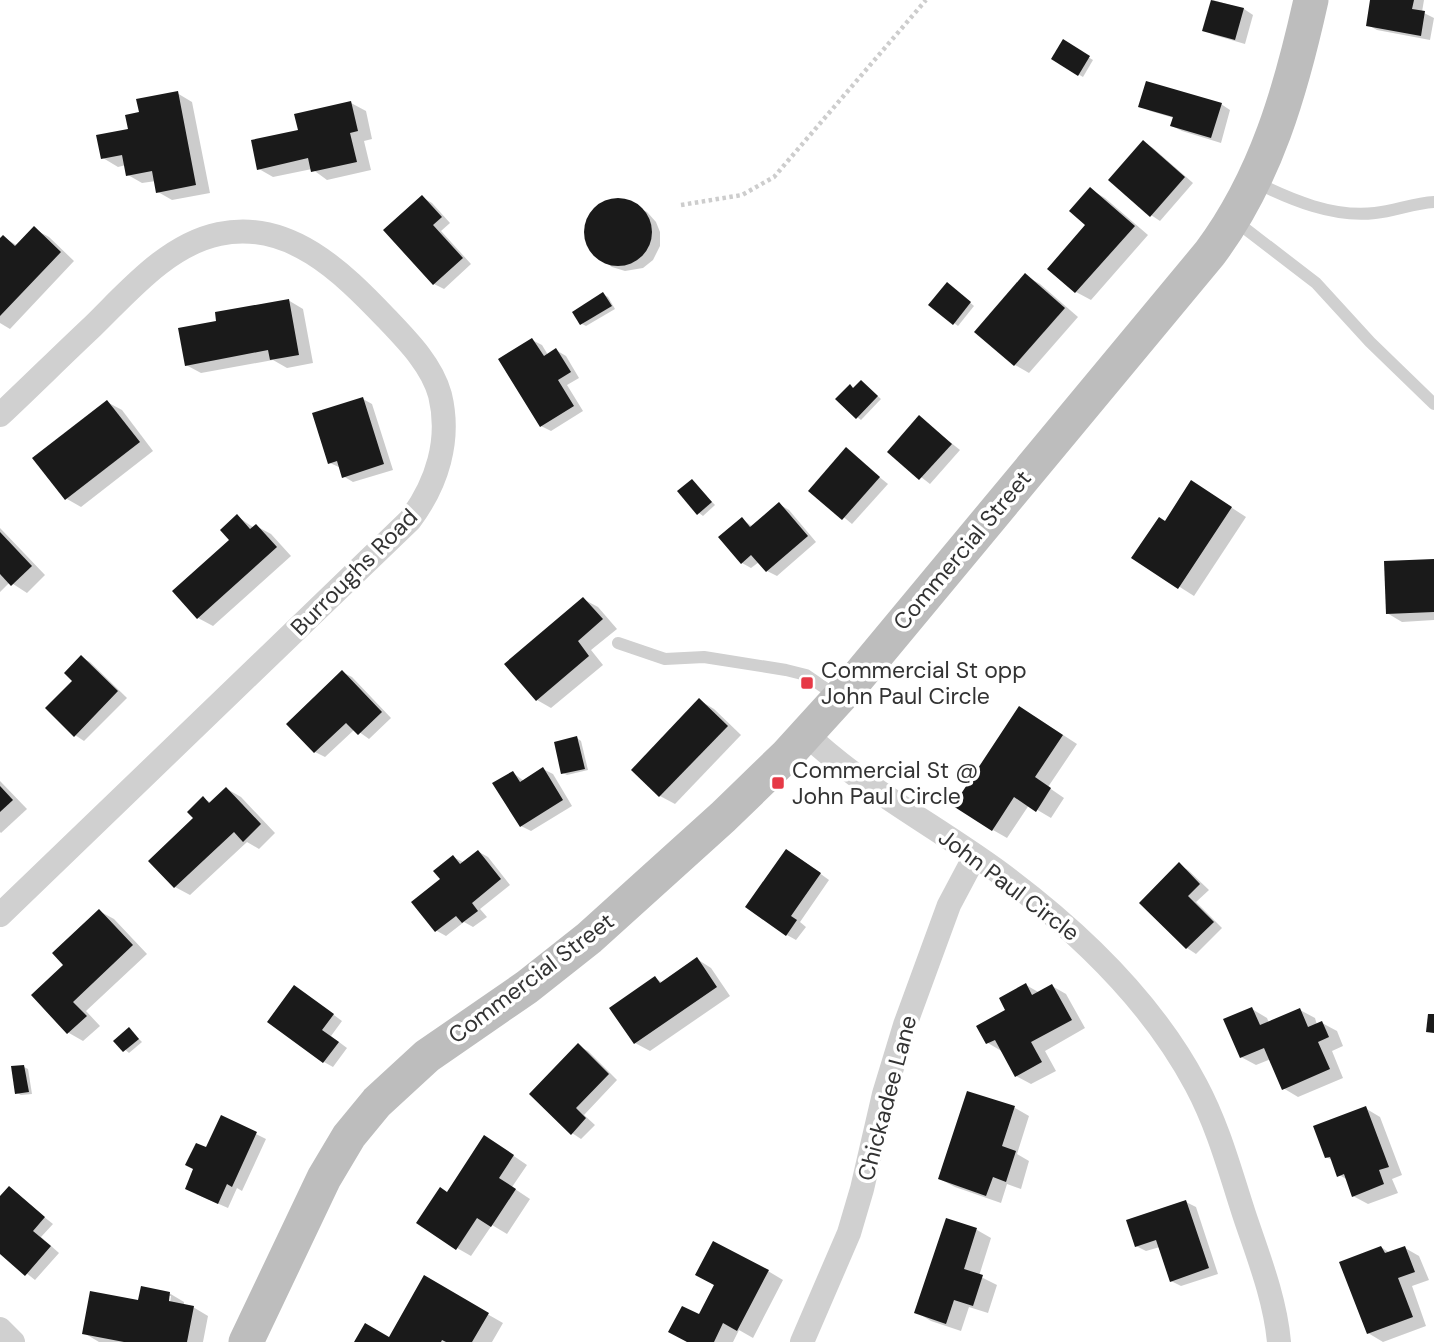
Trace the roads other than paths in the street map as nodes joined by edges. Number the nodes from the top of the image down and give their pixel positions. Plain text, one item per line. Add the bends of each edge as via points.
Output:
1 (1311, 0) edge
2 (1255, 182) junction
3 (1434, 202) edge
4 (1234, 219) junction
5 (1434, 404) edge
6 (0, 415) edge
7 (618, 643) dead end
8 (840, 698) junction
9 (806, 734) junction
10 (975, 856) junction
11 (0, 915) edge
12 (0, 1329) edge
13 (13, 1342) edge
14 (246, 1342) edge
15 (802, 1342) edge
16 (1279, 1342) edge

1 - 2 main road, Commercial Street via 1283,104
2 - 3 lane via 1300,201 1349,213
2 - 4 main road, Commercial Street
4 - 5 lane via 1316,284
4 - 8 main road, Commercial Street
6 - 11 street, Burroughs Road via 158,265 202,240 246,232 308,249 358,289 428,369 439,394 444,426 435,475 410,520
7 - 8 lane via 665,659 704,657 786,670 806,675
8 - 9 main road, Commercial Street
9 - 10 street, John Paul Circle via 849,770
9 - 14 main road, Commercial Street via 723,817 579,947 427,1056 377,1102 349,1136 324,1178
10 - 15 street, Chickadee Lane via 949,905 905,1025 849,1233
10 - 16 street, John Paul Circle via 1079,937 1127,987 1175,1050 1216,1130 1267,1285
12 - 13 street

